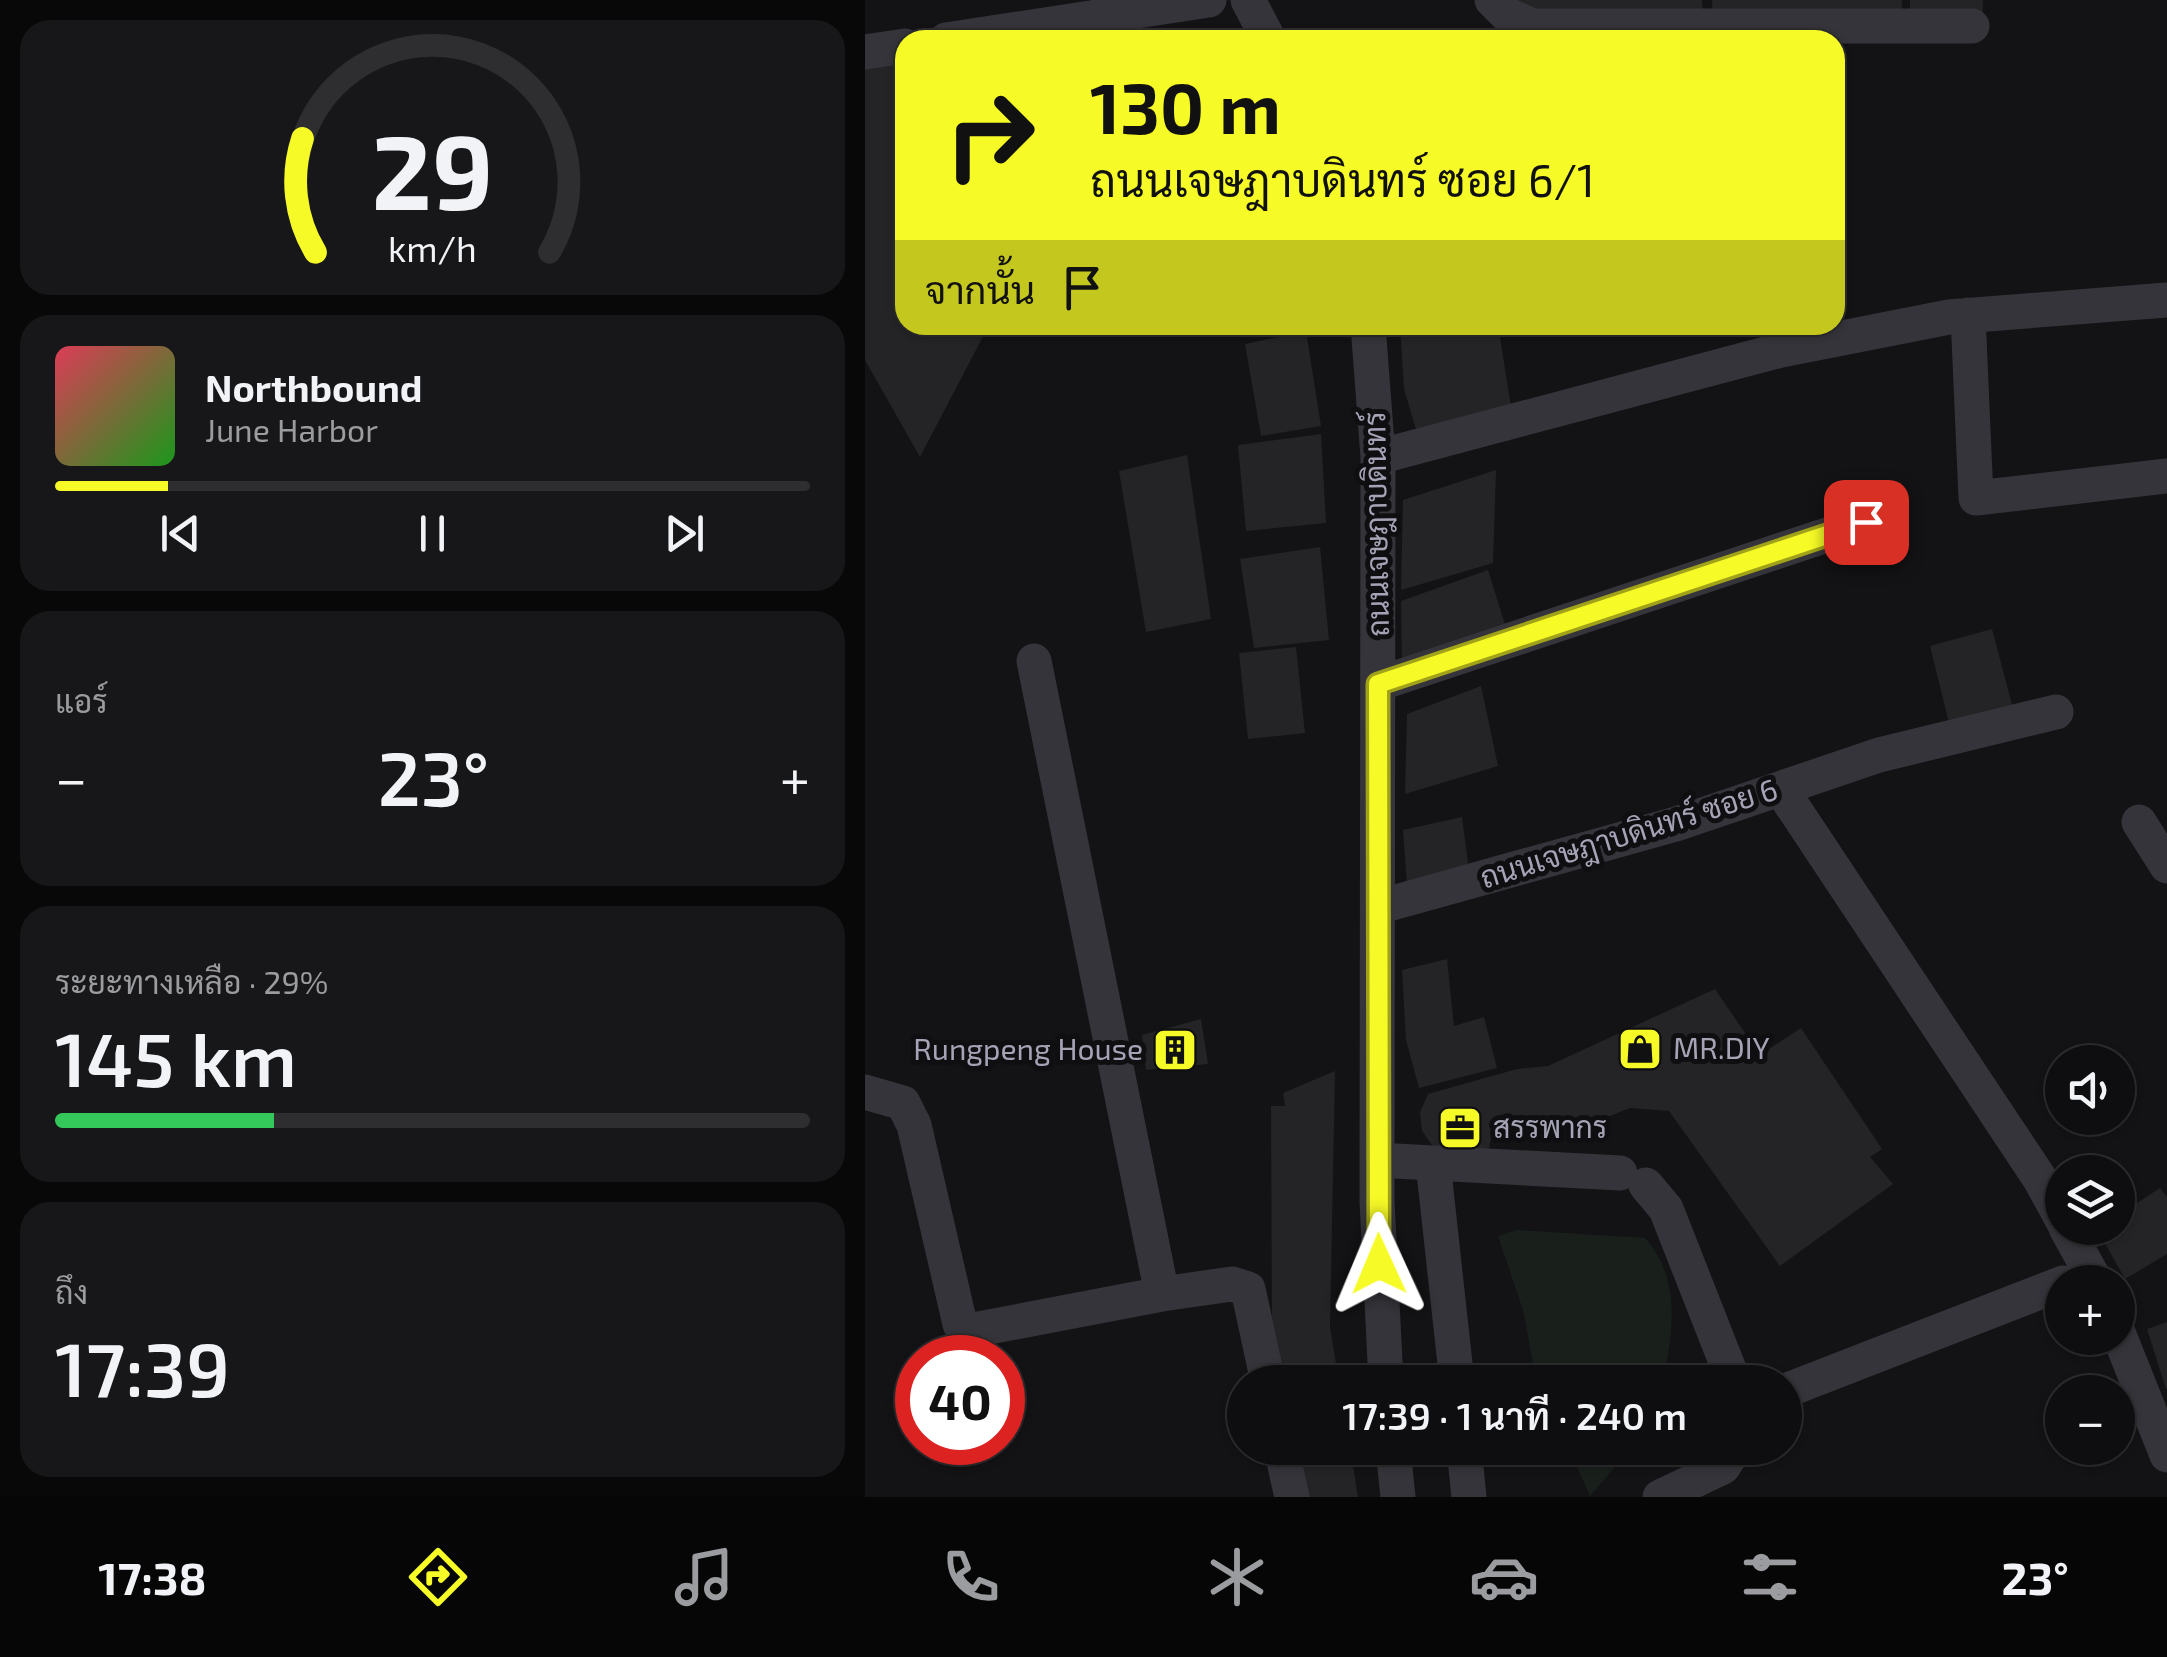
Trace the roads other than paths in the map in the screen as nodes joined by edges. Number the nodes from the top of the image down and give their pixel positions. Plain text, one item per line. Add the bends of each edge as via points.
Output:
1 (1209, 0) edge
2 (1248, 0) edge
3 (1492, 0) edge
4 (1707, 13) edge
5 (1907, 13) edge
6 (1972, 26) dead end
7 (1011, 30) edge
8 (1264, 30) edge
9 (895, 48) edge
10 (865, 52) edge
11 (2167, 300) edge
12 (1968, 315) junction
13 (1369, 335) edge
14 (1378, 456) junction
15 (2167, 476) edge
16 (1866, 522) dead end
17 (1033, 661) dead end
18 (1378, 684) junction
19 (2056, 712) dead end
20 (1781, 789) junction
21 (2139, 822) dead end
22 (2167, 866) edge
23 (1378, 907) junction
24 (865, 1092) edge
25 (1377, 1160) junction
26 (1433, 1163) junction
27 (2045, 1188) edge
28 (2045, 1293) edge
29 (1162, 1294) junction
30 (2127, 1355) edge
31 (1264, 1365) edge
32 (1384, 1365) edge
33 (1455, 1365) edge
34 (1727, 1365) edge
35 (1802, 1386) edge
36 (2167, 1455) edge
37 (1285, 1465) edge
38 (1395, 1465) edge
39 (1465, 1465) edge
40 (1724, 1465) edge
41 (1292, 1497) edge
42 (1398, 1497) edge
43 (1469, 1497) edge
44 (1661, 1497) edge

1 - 7 street
2 - 8 street
3 - 4 street via 1531,26
4 - 5 street
5 - 6 street
9 - 10 street
11 - 12 street
12 - 14 street via 1781,350
12 - 15 street via 1976,498
13 - 14 street, ถนนเจษฎาบดินทร์
14 - 18 street, ถนนเจษฎาบดินทร์
16 - 18 street
17 - 29 street
18 - 23 street, ถนนเจษฎาบดินทร์
19 - 20 street, ถนนเจษฎาบดินทร์ ซอย 6 via 1879,756
20 - 23 street, ถนนเจษฎาบดินทร์ ซอย 6
20 - 27 street
21 - 22 street
23 - 25 street, ถนนเจษฎาบดินทร์
24 - 29 street via 903,1103 914,1125 960,1324 968,1332
25 - 26 street
25 - 32 street, ถนนเจษฎาบดินทร์
26 - 33 street
26 - 34 street via 1633,1179 1666,1208
28 - 35 street
29 - 31 street via 1232,1284 1248,1288
30 - 36 street
37 - 41 street
38 - 42 street
39 - 43 street
40 - 44 street

